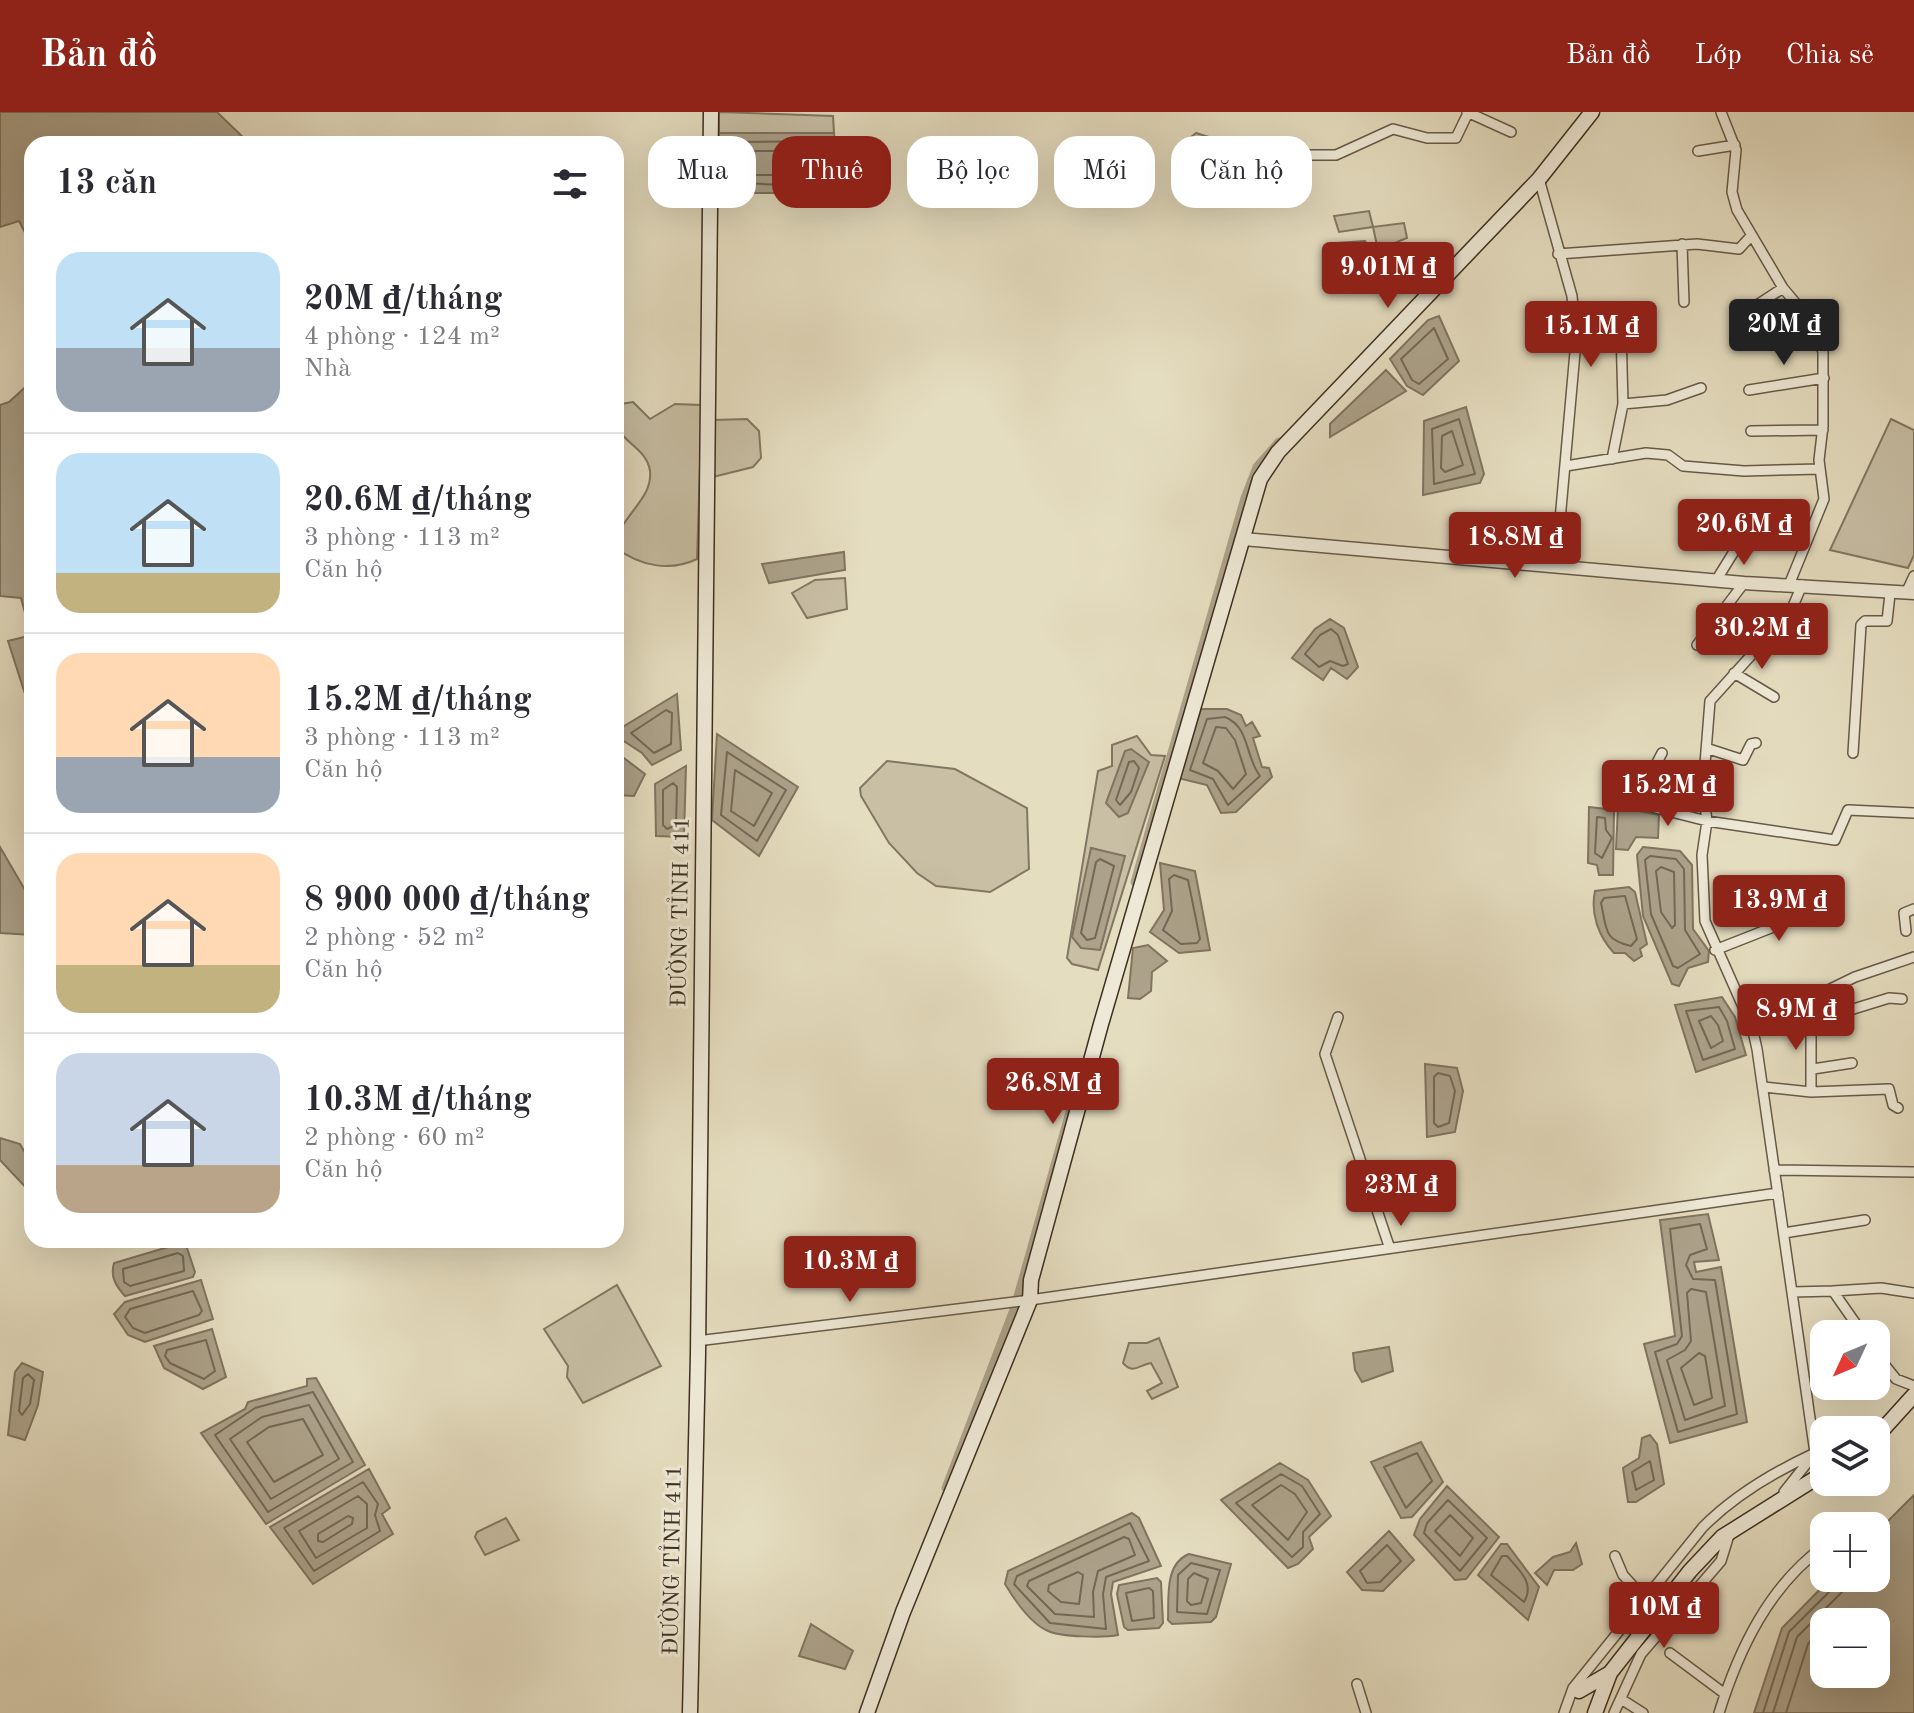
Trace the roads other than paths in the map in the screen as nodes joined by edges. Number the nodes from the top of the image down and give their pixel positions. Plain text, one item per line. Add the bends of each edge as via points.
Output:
1 (711, 112) edge
2 (1467, 112) edge
3 (1592, 112) edge
4 (1721, 112) edge
5 (1511, 132) dead end
6 (1735, 145) junction
7 (1698, 151) dead end
8 (1312, 155) edge
9 (1539, 179) junction
10 (1751, 236) junction
11 (1682, 244) junction
12 (1558, 254) junction
13 (1783, 288) junction
14 (1684, 302) dead end
15 (1745, 323) dead end
16 (1621, 330) dead end
17 (1824, 378) junction
18 (1701, 388) dead end
19 (1749, 390) dead end
20 (1623, 404) junction
21 (1823, 430) junction
22 (1751, 431) dead end
23 (1612, 459) junction
24 (1566, 466) junction
25 (1820, 469) junction
26 (1743, 537) dead end
27 (1243, 539) junction
28 (1556, 565) junction
29 (1914, 576) edge
30 (1717, 579) junction
31 (1744, 583) junction
32 (1796, 585) junction
33 (1911, 592) edge
34 (1890, 594) junction
35 (1697, 645) dead end
36 (1734, 673) junction
37 (1774, 697) dead end
38 (1756, 743) dead end
39 (1709, 749) junction
40 (1662, 753) dead end
41 (1853, 753) dead end
42 (1914, 813) edge
43 (1707, 821) junction
44 (1826, 898) dead end
45 (1914, 909) edge
46 (1906, 931) dead end
47 (1715, 950) junction
48 (1914, 957) edge
49 (1902, 999) dead end
50 (1798, 1008) junction
51 (1338, 1017) dead end
52 (1808, 1023) junction
53 (1752, 1027) junction
54 (1852, 1063) dead end
55 (1813, 1069) junction
56 (1764, 1087) junction
57 (1811, 1092) junction
58 (1898, 1108) dead end
59 (1774, 1170) junction
60 (1914, 1172) edge
61 (1778, 1193) junction
62 (1865, 1220) dead end
63 (1784, 1233) junction
64 (1389, 1246) junction
65 (1833, 1291) junction
66 (1792, 1292) junction
67 (1914, 1293) edge
68 (1030, 1300) junction
69 (1853, 1320) edge
70 (697, 1341) junction
71 (1890, 1372) edge
72 (1914, 1386) edge
73 (1914, 1395) edge
74 (1810, 1418) edge
75 (1890, 1422) edge
76 (1810, 1455) edge
77 (1810, 1461) edge
78 (1810, 1481) edge
79 (1774, 1502) junction
80 (1730, 1532) junction
81 (1615, 1556) dead end
82 (1810, 1559) edge
83 (1644, 1598) junction
84 (1670, 1653) dead end
85 (1610, 1673) junction
86 (1357, 1684) dead end
87 (1576, 1689) junction
88 (1725, 1694) junction
89 (1621, 1699) junction
90 (690, 1713) edge
91 (867, 1713) edge
92 (1366, 1713) edge
93 (1564, 1713) edge
94 (1592, 1713) edge
95 (1614, 1713) edge
96 (1643, 1713) edge
97 (1719, 1713) edge

1 - 70 main road, ĐƯỜNG TỈNH 411
2 - 5 street
2 - 8 street via 1456,138 1427,138 1393,129 1336,155
3 - 9 main road
4 - 6 street
6 - 7 street
6 - 10 street via 1734,200
9 - 12 street
9 - 27 main road via 1278,452 1260,479
10 - 11 street via 1732,250
10 - 13 street
11 - 12 street
11 - 14 street
12 - 24 street via 1572,296 1576,341
13 - 15 street via 1757,305 1757,318
13 - 17 street via 1813,324 1823,352
16 - 20 street
17 - 19 street
17 - 21 street
18 - 20 street via 1667,400
20 - 23 street
21 - 22 street
21 - 25 street
23 - 24 street
23 - 25 street via 1646,453 1668,455 1683,466
24 - 28 street
25 - 32 street via 1822,507
26 - 30 street
27 - 28 street
27 - 68 main road via 1097,1039 1031,1280
28 - 30 street
29 - 33 street
30 - 31 street
31 - 32 street
31 - 35 street
32 - 34 street
32 - 36 street via 1791,611
33 - 34 street
34 - 41 street via 1887,621 1861,625
36 - 37 street
36 - 39 street via 1710,698
38 - 39 street via 1743,760
39 - 43 street via 1703,789
40 - 43 street via 1636,803
42 - 43 street via 1848,810 1835,840
43 - 47 street via 1704,909
44 - 47 street via 1776,926
45 - 46 street via 1904,913
47 - 53 street
48 - 50 street via 1855,977
49 - 52 street via 1889,998
50 - 52 street
50 - 53 street
51 - 64 street via 1325,1054
52 - 55 street
53 - 56 street
54 - 55 street
55 - 57 street
56 - 57 street
56 - 59 street
57 - 58 street via 1889,1089
59 - 60 street
59 - 61 street
61 - 63 street
61 - 64 street
62 - 63 street
63 - 66 street
64 - 68 street
65 - 66 street
65 - 67 street via 1881,1288
65 - 69 street
66 - 74 street
68 - 70 street
68 - 91 main road
70 - 90 main road, ĐƯỜNG TỈNH 411
71 - 72 street
73 - 75 main road
76 - 83 street via 1718,1513
77 - 79 street
78 - 79 main road
79 - 80 main road
80 - 85 main road via 1690,1571
80 - 89 street via 1721,1561 1647,1645
81 - 83 street via 1623,1575
82 - 88 street via 1779,1587 1762,1613
83 - 87 street
84 - 88 street
85 - 87 main road
85 - 94 main road
86 - 92 street
87 - 93 street
87 - 94 main road
88 - 97 street
89 - 95 street
89 - 96 street

